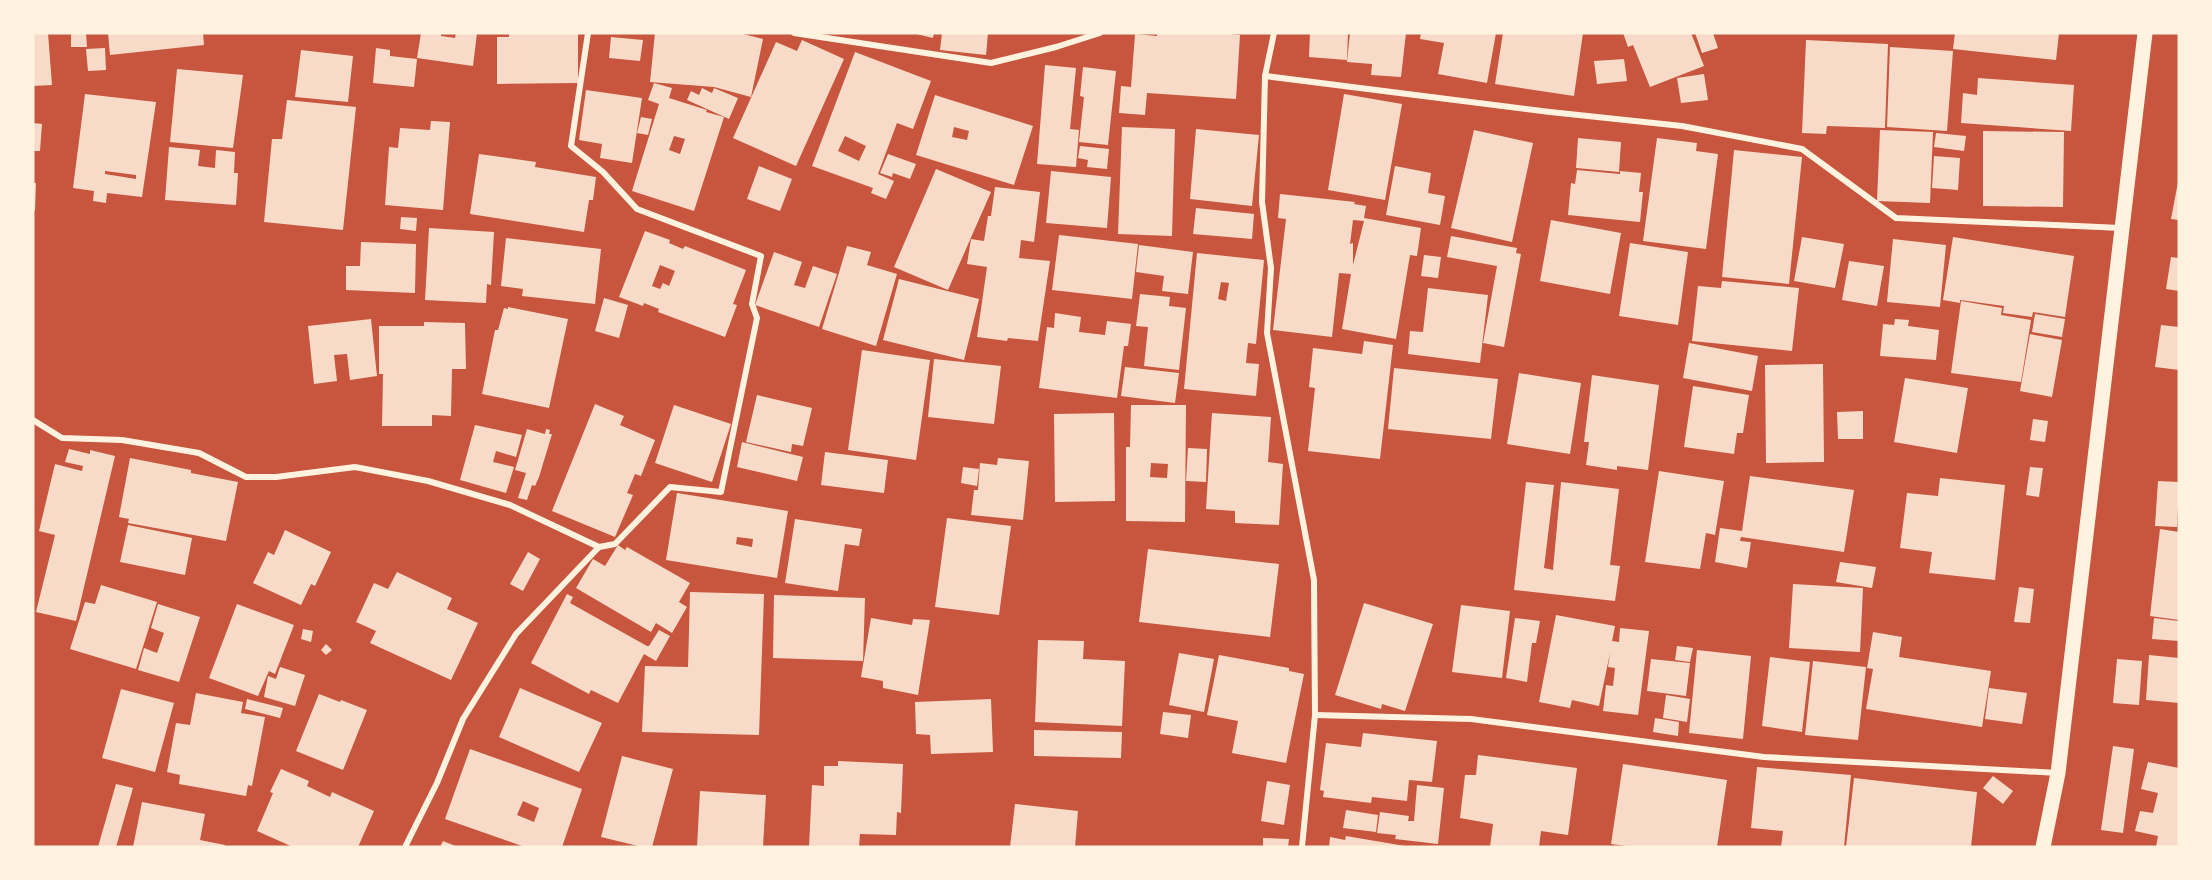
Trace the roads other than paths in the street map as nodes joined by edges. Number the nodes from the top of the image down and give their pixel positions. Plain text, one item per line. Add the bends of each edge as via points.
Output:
1 (588, 33) edge
2 (794, 33) edge
3 (1100, 33) edge
4 (1274, 33) edge
5 (2145, 33) edge
6 (1264, 75) junction
7 (2123, 228) junction
8 (33, 420) edge
9 (599, 547) junction
10 (1315, 715) junction
11 (2058, 773) junction
12 (405, 847) edge
13 (1302, 847) edge
14 (2043, 847) edge

1 - 9 street via 571,146 603,172 637,209 761,256 752,304 757,318 721,492 670,487 615,544
2 - 3 street via 991,63
4 - 6 street
5 - 7 main road
6 - 7 street via 1682,126 1802,149 1896,218
6 - 10 street via 1262,202 1271,268 1267,333 1314,580
7 - 11 main road
8 - 9 street via 62,438 122,440 199,453 246,477 355,467 428,481 510,505
9 - 12 street via 516,634 463,719
10 - 11 street via 1471,719 1764,758
10 - 13 street
11 - 14 main road

